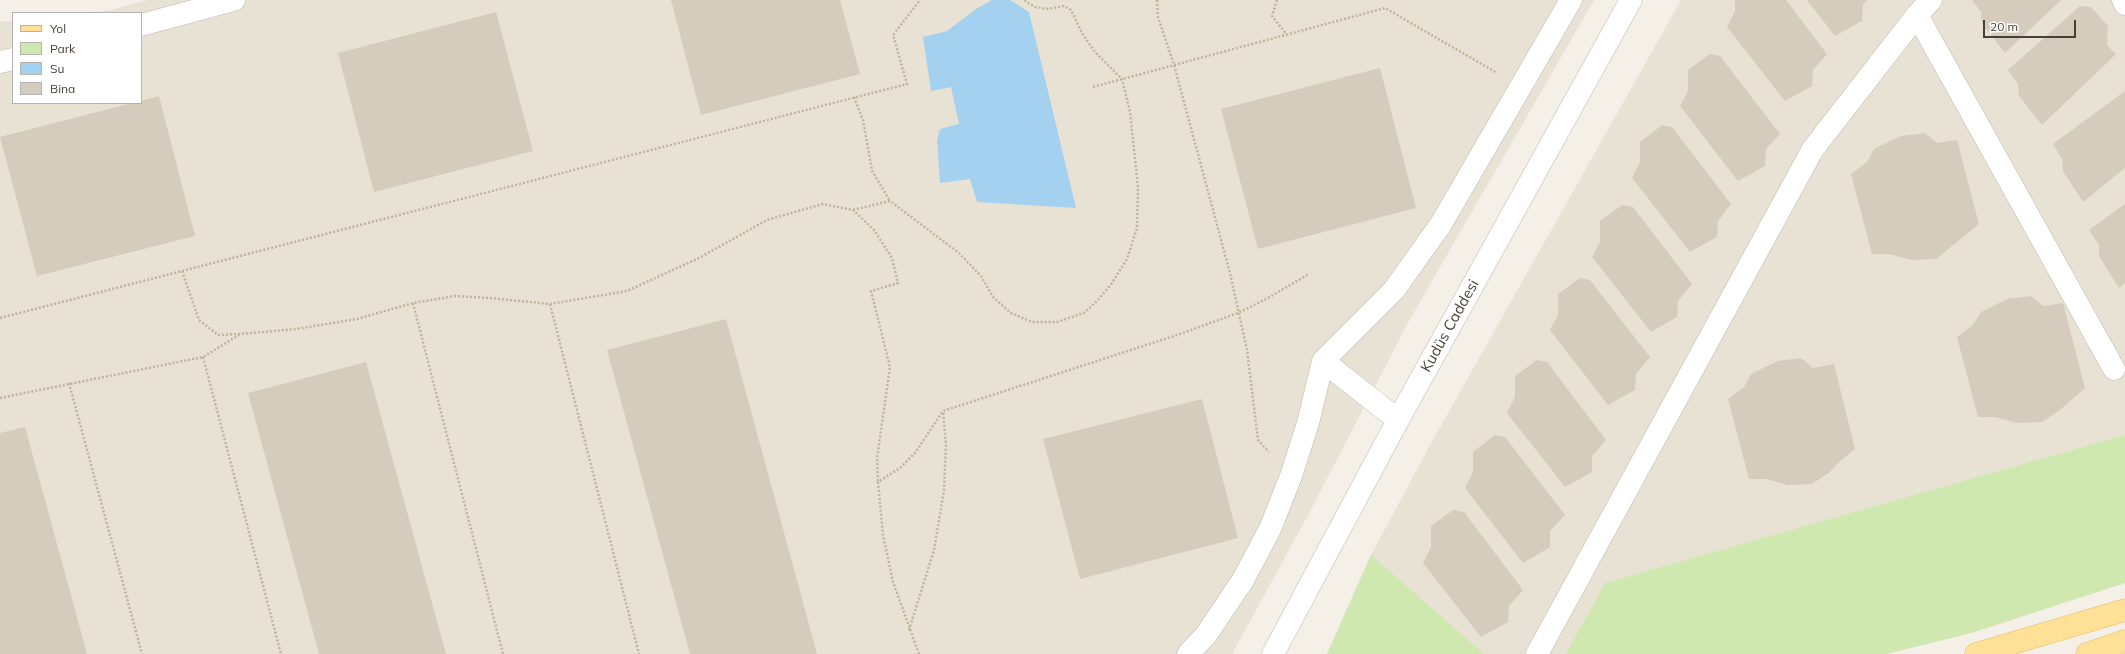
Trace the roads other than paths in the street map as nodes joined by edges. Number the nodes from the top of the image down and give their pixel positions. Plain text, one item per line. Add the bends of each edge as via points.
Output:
1 (234, 0) edge
2 (1571, 0) edge
3 (1631, 0) edge
4 (2123, 0) edge
5 (2125, 4) edge
6 (1924, 7) edge
7 (142, 25) edge
8 (12, 59) edge
9 (0, 62) edge
10 (1323, 361) junction
11 (2114, 369) dead end
12 (1398, 420) junction
13 (2125, 610) edge
14 (2125, 641) edge
15 (1188, 654) edge
16 (1273, 654) edge
17 (1537, 654) edge
18 (1976, 654) edge
19 (2087, 654) edge

1 - 7 street
2 - 10 street via 1441,224 1394,290
3 - 12 street, Kudüs Caddesi
4 - 5 street
6 - 11 street
6 - 17 street via 1813,149
8 - 9 street
10 - 12 street
10 - 15 street via 1308,423 1270,529 1243,580 1206,635
12 - 16 street, Kudüs Caddesi
13 - 18 main road
14 - 19 main road

